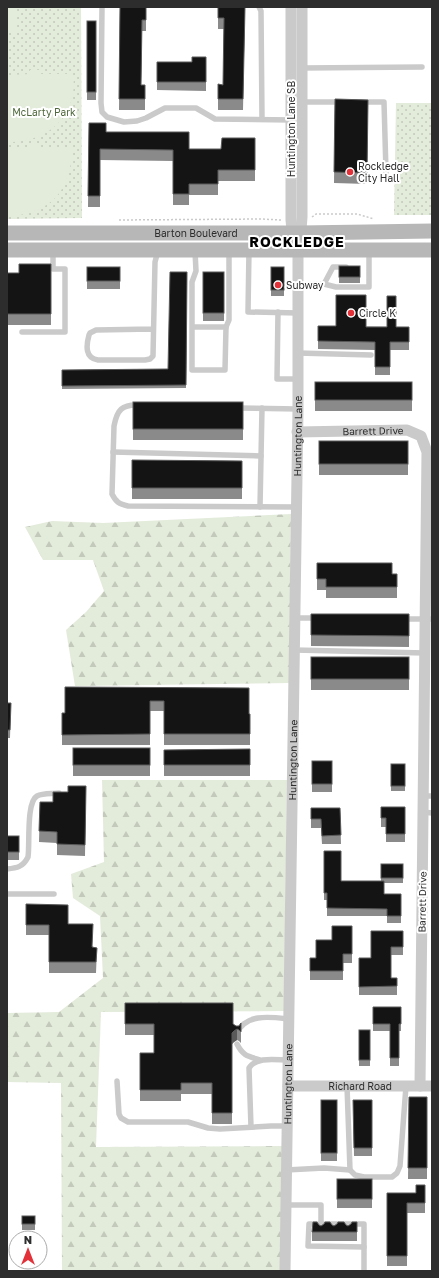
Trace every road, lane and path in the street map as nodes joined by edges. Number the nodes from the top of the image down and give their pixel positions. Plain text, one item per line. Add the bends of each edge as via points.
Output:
1 (102, 7) edge
2 (259, 7) edge
3 (291, 7) edge
4 (302, 7) edge
5 (422, 67) dead end
6 (297, 68) junction
7 (297, 102) junction
8 (348, 102) edge
9 (355, 102) edge
10 (262, 119) junction
11 (297, 120) junction
12 (386, 172) dead end
13 (114, 220) dead end
14 (377, 220) dead end
15 (296, 226) junction
16 (432, 231) edge
17 (7, 233) edge
18 (158, 233) junction
19 (158, 249) junction
20 (195, 249) junction
21 (229, 249) junction
22 (249, 249) junction
23 (298, 249) junction
24 (369, 249) junction
25 (7, 250) edge
26 (53, 250) junction
27 (432, 250) edge
28 (355, 267) edge
29 (362, 267) edge
30 (369, 267) junction
31 (324, 284) junction
32 (298, 285) junction
33 (278, 312) junction
34 (298, 313) junction
35 (193, 327) junction
36 (226, 327) junction
37 (153, 329) junction
38 (22, 332) dead end
39 (298, 354) junction
40 (370, 355) dead end
41 (298, 379) junction
42 (148, 405) edge
43 (231, 408) edge
44 (262, 408) junction
45 (298, 410) junction
46 (297, 432) junction
47 (113, 452) junction
48 (261, 456) junction
49 (260, 507) junction
50 (296, 507) junction
51 (429, 518) edge
52 (429, 555) edge
53 (429, 584) edge
54 (295, 618) junction
55 (325, 618) edge
56 (395, 619) edge
57 (429, 619) edge
58 (294, 650) junction
59 (425, 653) junction
60 (428, 677) edge
61 (428, 758) edge
62 (66, 792) edge
63 (428, 796) edge
64 (428, 812) edge
65 (7, 869) edge
66 (7, 894) edge
67 (54, 894) dead end
68 (289, 1018) junction
69 (237, 1033) edge
70 (237, 1044) dead end
71 (260, 1060) junction
72 (288, 1060) junction
73 (117, 1082) dead end
74 (288, 1086) junction
75 (347, 1086) junction
76 (406, 1086) junction
77 (420, 1086) junction
78 (432, 1086) edge
79 (287, 1126) junction
80 (251, 1127) junction
81 (286, 1170) junction
82 (350, 1170) junction
83 (286, 1205) junction
84 (321, 1227) junction
85 (364, 1247) junction
86 (285, 1271) edge
87 (364, 1271) edge

1 - 10 lane via 101,103 102,112 107,117 124,122 137,121 165,108 196,108 215,118
2 - 10 lane
3 - 6 street, Huntington Lane SB
4 - 6 street
5 - 6 lane
6 - 7 street, Huntington Lane
7 - 8 lane
7 - 11 street, Huntington Lane
9 - 12 lane via 384,102
10 - 11 lane
11 - 15 street, Huntington Lane
13 - 15 path via 261,219
14 - 15 path via 357,214 316,214
15 - 16 main road, Barton Boulevard
15 - 18 main road, Barton Boulevard
15 - 23 street, Huntington Lane via 300,242
17 - 18 main road, Barton Boulevard
18 - 19 main road
19 - 20 main road, Barton Boulevard
19 - 26 main road, Barton Boulevard
19 - 37 lane via 155,262
20 - 21 main road, Barton Boulevard
20 - 35 lane via 196,271 192,282
21 - 22 main road, Barton Boulevard
21 - 36 lane via 229,320
22 - 23 main road, Barton Boulevard
22 - 33 lane via 248,312
23 - 24 main road, Barton Boulevard
23 - 32 street, Huntington Lane
24 - 27 main road, Barton Boulevard
24 - 30 lane
25 - 26 main road, Barton Boulevard
26 - 38 lane via 53,269 65,269 65,332
28 - 31 lane via 333,266
29 - 30 lane
30 - 31 lane via 369,287 336,287
31 - 32 lane
32 - 34 street, Huntington Lane
33 - 34 lane
33 - 41 lane via 277,379
34 - 39 street, Huntington Lane
35 - 36 lane
35 - 36 lane via 192,370 226,370
37 - 37 lane via 154,351 150,359 98,360 89,356 89,335 96,330
39 - 40 lane
39 - 41 street, Huntington Lane
41 - 45 street, Huntington Lane
42 - 47 lane via 127,405 119,411 114,426
43 - 44 lane
44 - 45 lane
44 - 48 lane
45 - 46 street, Huntington Lane
46 - 50 street, Huntington Lane
46 - 51 street, Barrett Drive via 407,430 421,436 425,440 427,452
47 - 48 lane
47 - 49 lane via 112,494 115,501 120,504
48 - 49 lane
49 - 50 lane
50 - 54 street, Huntington Lane
51 - 52 street, Barrett Drive
52 - 53 street, Barrett Drive
53 - 57 street, Barrett Drive
54 - 55 lane
54 - 58 street, Huntington Lane
56 - 57 lane
57 - 59 street, Barrett Drive
58 - 59 lane
58 - 68 street, Huntington Lane
59 - 60 street, Barrett Drive
60 - 61 street, Barrett Drive
61 - 63 street, Barrett Drive
62 - 65 lane via 37,796 32,800 28,857 20,867
63 - 64 street, Barrett Drive
64 - 77 street, Barrett Drive
66 - 67 lane
68 - 69 lane via 265,1016 250,1020 239,1028
68 - 72 street, Huntington Lane
70 - 71 lane via 246,1056
71 - 72 lane
71 - 80 lane via 254,1062 250,1068
72 - 74 street, Huntington Lane
73 - 80 lane via 119,1114 128,1122 188,1122 220,1129
74 - 75 street, Richard Road
74 - 79 street, Huntington Lane
75 - 76 street, Richard Road
75 - 82 lane
76 - 77 street, Richard Road
76 - 82 lane via 400,1166 397,1173 392,1177 364,1177 355,1175
77 - 78 street, Richard Road
79 - 80 lane
79 - 81 street, Huntington Lane
81 - 82 lane
81 - 83 street, Huntington Lane
83 - 84 lane via 321,1205
83 - 86 street, Huntington Lane
84 - 85 lane via 364,1224
84 - 85 lane via 309,1224 308,1246 348,1244
85 - 87 lane

